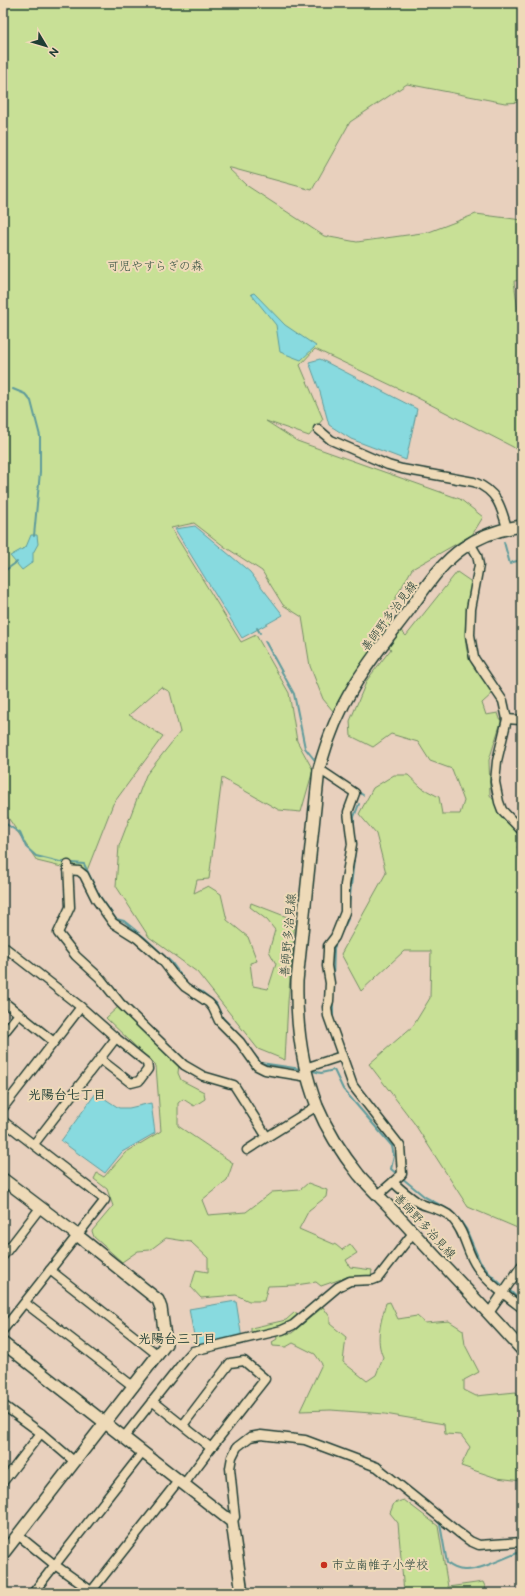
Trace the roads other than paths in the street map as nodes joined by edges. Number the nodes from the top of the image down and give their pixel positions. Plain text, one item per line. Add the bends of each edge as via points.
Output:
1 (318, 429) dead end
2 (522, 526) edge
3 (507, 528) junction
4 (470, 543) junction
5 (522, 718) edge
6 (507, 719) junction
7 (319, 769) junction
8 (522, 831) edge
9 (3, 946) edge
10 (3, 1001) edge
11 (81, 1007) junction
12 (19, 1014) junction
13 (3, 1034) edge
14 (116, 1038) junction
15 (54, 1042) junction
16 (342, 1056) junction
17 (100, 1059) junction
18 (308, 1071) junction
19 (317, 1106) junction
20 (3, 1108) edge
21 (3, 1121) edge
22 (267, 1137) junction
23 (34, 1144) junction
24 (247, 1150) dead end
25 (397, 1178) junction
26 (3, 1180) edge
27 (378, 1195) junction
28 (40, 1208) junction
29 (413, 1233) junction
30 (77, 1235) junction
31 (3, 1256) edge
32 (522, 1265) edge
33 (50, 1270) junction
34 (503, 1293) junction
35 (24, 1303) junction
36 (522, 1308) edge
37 (490, 1313) junction
38 (3, 1330) edge
39 (3, 1343) edge
40 (522, 1350) edge
41 (158, 1355) junction
42 (134, 1386) junction
43 (152, 1401) junction
44 (3, 1405) edge
45 (106, 1423) junction
46 (183, 1424) junction
47 (41, 1433) junction
48 (124, 1437) junction
49 (211, 1448) junction
50 (143, 1452) junction
51 (75, 1462) junction
52 (3, 1482) edge
53 (181, 1482) junction
54 (232, 1522) junction
55 (18, 1536) junction
56 (522, 1542) edge
57 (3, 1554) edge
58 (55, 1565) junction
59 (92, 1592) edge
60 (33, 1593) edge
61 (242, 1593) edge

1 - 3 street via 331,440 388,465 483,485 497,499
2 - 3 main road, 善師野多治見線
3 - 4 main road, 善師野多治見線
4 - 6 street via 479,565 471,609 470,635 474,658 503,701
4 - 7 main road, 善師野多治見線 via 455,554 433,578 354,685 338,714
5 - 6 street
6 - 8 street via 495,782 502,810
7 - 16 street via 354,793 348,812 352,844 345,885 345,912 335,937 328,946 327,966 330,983 328,1016
7 - 18 main road, 善師野多治見線 via 296,981 299,1043
9 - 11 street
10 - 12 street
11 - 14 street
11 - 15 street
12 - 13 street
12 - 15 street
14 - 17 street
14 - 17 street via 147,1063 148,1070 139,1081 131,1083
15 - 20 street
16 - 18 street
16 - 25 street via 353,1086 400,1146
17 - 23 street
18 - 19 main road, 善師野多治見線
18 - 22 street via 265,1070 257,1066 240,1042 218,1021 209,1003 185,987 162,960 137,938 113,923 96,899 84,875 79,870 68,868 70,907 58,933 120,1003 184,1065 203,1076 234,1085
19 - 22 street
19 - 27 main road, 善師野多治見線 via 332,1136 359,1175
21 - 23 street
22 - 24 street
23 - 30 street via 105,1200
25 - 27 street
25 - 34 street via 400,1189 420,1203 444,1212 452,1218 462,1231 476,1266
26 - 28 main road
27 - 29 main road, 善師野多治見線
28 - 30 main road
28 - 31 street
29 - 37 main road, 善師野多治見線
29 - 43 street via 378,1278 350,1281 338,1287 293,1325 282,1330 193,1351
30 - 33 street
30 - 41 main road via 158,1300 166,1344
32 - 34 street
33 - 35 street
33 - 41 street
34 - 36 street
34 - 37 street
35 - 38 street
35 - 42 street
37 - 40 main road, 善師野多治見線
39 - 45 main road
41 - 42 main road
42 - 45 main road
43 - 46 street
43 - 48 street
44 - 47 street
45 - 48 main road
45 - 51 main road
46 - 49 street
46 - 49 street via 230,1363 244,1361 266,1379
47 - 51 street
47 - 52 street
48 - 50 main road
49 - 53 street
50 - 53 main road
50 - 58 street
51 - 55 main road
53 - 54 main road
53 - 59 street
54 - 56 street via 235,1517 230,1468 232,1457 237,1447 250,1437 261,1435 305,1440 377,1467 440,1519 479,1545
54 - 61 main road
55 - 57 main road
55 - 58 street
58 - 59 street
58 - 60 street

